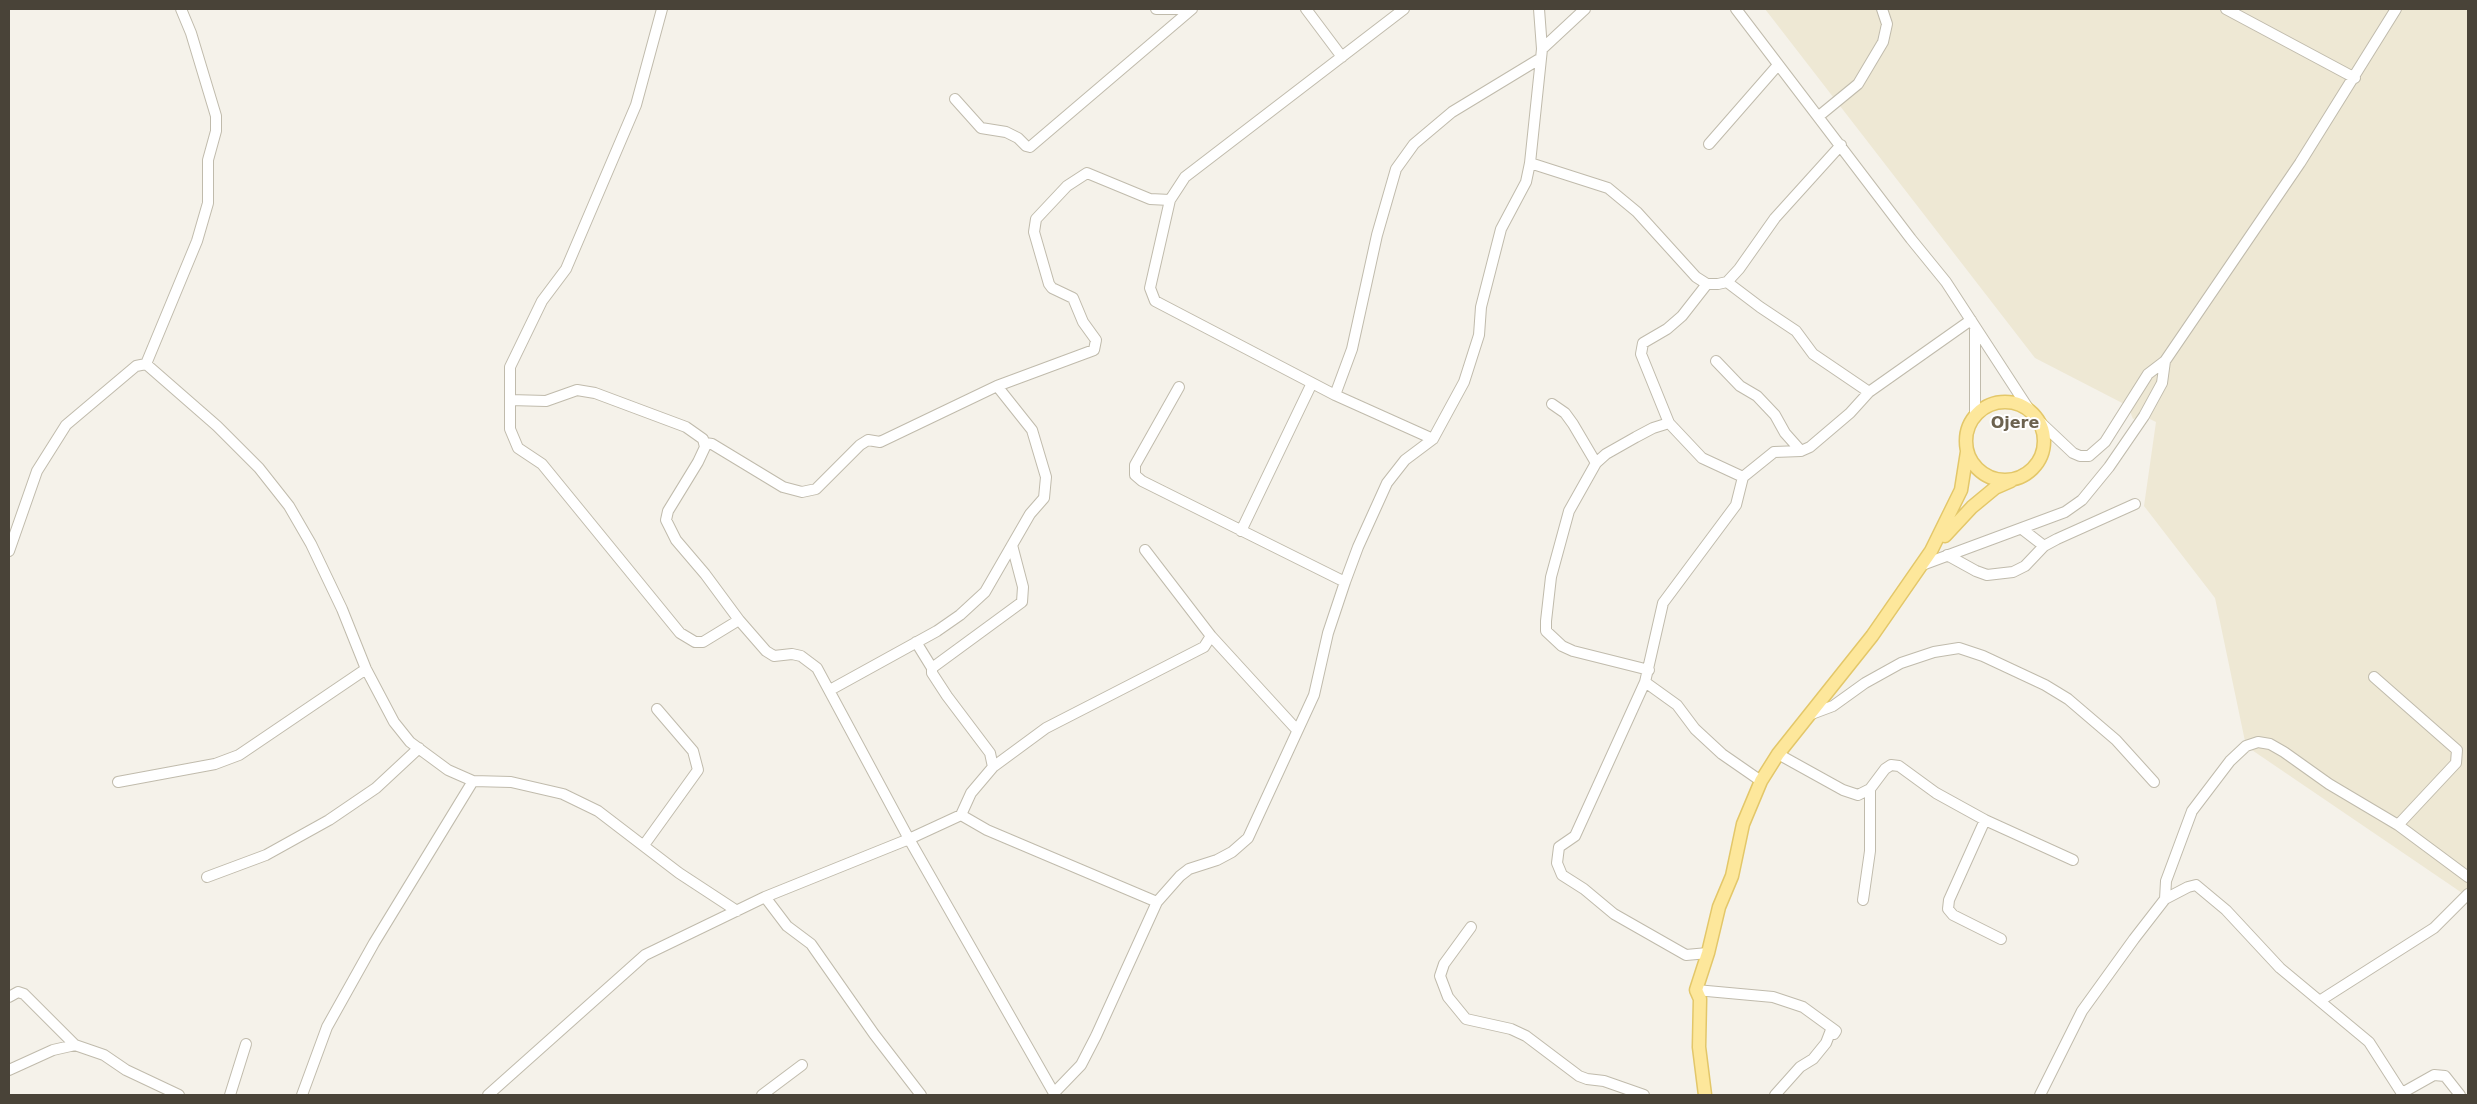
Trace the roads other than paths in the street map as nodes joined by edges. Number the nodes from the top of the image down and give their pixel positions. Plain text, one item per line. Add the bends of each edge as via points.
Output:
1 (181, 9) edge
2 (662, 9) edge
3 (1156, 9) edge
4 (1187, 9) edge
5 (1192, 9) edge
6 (1306, 9) edge
7 (1404, 9) edge
8 (1540, 9) edge
9 (1585, 9) edge
10 (1736, 9) edge
11 (1882, 9) edge
12 (2226, 9) edge
13 (2396, 9) edge
14 (1542, 54) junction
15 (1342, 56) junction
16 (1778, 65) junction
17 (2354, 78) junction
18 (955, 99) dead end
19 (1819, 116) junction
20 (1709, 144) dead end
21 (1841, 145) junction
22 (1530, 164) junction
23 (1170, 200) junction
24 (1727, 282) junction
25 (1707, 284) junction
26 (1973, 324) junction
27 (1716, 361) dead end
28 (2165, 361) junction
29 (146, 364) junction
30 (1312, 383) junction
31 (997, 386) junction
32 (1179, 388) dead end
33 (1869, 392) junction
34 (1335, 395) junction
35 (510, 400) junction
36 (1552, 404) dead end
37 (2034, 416) junction
38 (1975, 417) junction
39 (1669, 423) junction
40 (1433, 439) junction
41 (705, 443) junction
42 (1801, 451) junction
43 (1968, 452) junction
44 (1596, 464) junction
45 (1743, 477) junction
46 (2016, 479) junction
47 (2135, 504) dead end
48 (2022, 529) junction
49 (1241, 531) junction
50 (1012, 545) junction
51 (2044, 546) junction
52 (9, 550) edge
53 (1144, 550) dead end
54 (1931, 551) junction
55 (1947, 555) junction
56 (1922, 565) junction
57 (1345, 582) junction
58 (739, 620) junction
59 (1212, 636) junction
60 (916, 642) junction
61 (932, 668) junction
62 (366, 669) junction
63 (1649, 670) junction
64 (2374, 677) dead end
65 (1645, 682) junction
66 (830, 690) junction
67 (656, 709) dead end
68 (1809, 715) junction
69 (1297, 730) junction
70 (419, 748) junction
71 (1778, 754) junction
72 (993, 767) junction
73 (473, 781) junction
74 (1761, 781) junction
75 (118, 782) dead end
76 (2154, 782) dead end
77 (1870, 789) junction
78 (961, 815) junction
79 (1984, 820) junction
80 (2398, 825) junction
81 (909, 839) junction
82 (644, 845) junction
83 (2073, 860) dead end
84 (207, 877) dead end
85 (2468, 877) edge
86 (2468, 894) edge
87 (765, 897) junction
88 (1862, 900) dead end
89 (2165, 900) junction
90 (1157, 902) junction
91 (737, 911) junction
92 (1471, 927) dead end
93 (2002, 939) dead end
94 (1708, 953) junction
95 (1696, 990) junction
96 (9, 997) edge
97 (2321, 1000) junction
98 (246, 1044) dead end
99 (75, 1045) junction
100 (802, 1065) dead end
101 (9, 1070) edge
102 (1054, 1094) edge
103 (2403, 1094) edge
104 (179, 1095) edge
105 (230, 1095) edge
106 (302, 1095) edge
107 (488, 1095) edge
108 (762, 1095) edge
109 (921, 1095) edge
110 (1644, 1095) edge
111 (1705, 1095) edge
112 (1776, 1095) edge
113 (2040, 1095) edge
114 (2460, 1095) edge

1 - 29 street via 216,116 216,131 208,160 208,203 197,241
2 - 35 street via 636,105 566,269 542,302 510,367
3 - 4 street
5 - 18 street via 1030,147 1006,132 981,128
6 - 15 street
7 - 15 street
8 - 14 street
9 - 14 street
10 - 16 street
11 - 19 street via 1887,24 1883,42 1858,84
12 - 17 street
13 - 17 street
14 - 22 street
14 - 34 street via 1452,112 1414,144 1396,169 1377,235 1352,349
15 - 23 street via 1185,177
16 - 19 street
16 - 20 street
17 - 28 street
19 - 21 street
21 - 24 street via 1776,218
21 - 26 street via 1946,282
22 - 25 street via 1608,188 1637,212 1696,277
22 - 40 street via 1526,182 1501,230 1481,307 1479,335 1472,360 1464,382
23 - 30 street via 1150,288 1155,301
23 - 31 street via 1150,199 1086,173 1067,186 1036,219 1034,232 1050,284 1073,298 1096,340 1096,346 1094,350
24 - 25 street
24 - 33 street via 1796,331 1813,354
25 - 39 street via 1682,316 1640,347
26 - 33 street
26 - 37 street
26 - 38 street
27 - 42 street via 1775,415
28 - 37 street via 2148,374 2105,442 2089,456 2074,453
28 - 48 street via 2162,383 2144,416 2082,500 2064,512
29 - 52 street via 136,366 66,425 37,470
29 - 62 street via 218,426 259,468 289,506 342,608
30 - 34 street
30 - 49 street
31 - 41 street via 880,442 868,440 816,489 802,492 782,488 712,444
31 - 50 street via 1032,430 1046,476 1044,498 1030,514
32 - 49 street via 1135,465 1135,475
33 - 42 street via 1827,434
34 - 40 street
35 - 41 street via 546,401 577,390 595,393 686,427
35 - 58 street via 510,429 518,448 542,464 680,633 695,642 703,642
36 - 44 street via 1565,413
37 - 38 main road via 2019,405 2001,403 1984,409
37 - 46 main road via 2043,431 2042,455 2036,466
38 - 43 main road via 1967,434
39 - 44 street via 1636,437 1606,454
39 - 45 street via 1702,458
40 - 57 street via 1405,460 1387,483
41 - 58 street via 666,520 676,540
42 - 45 street via 1774,452
43 - 46 main road via 1972,463 1991,478
43 - 54 main road via 1961,490
44 - 63 street via 1569,511 1559,542 1551,577 1546,631 1553,640 1573,651
45 - 63 street via 1736,505 1663,603
46 - 54 main road via 1996,488 1972,507
47 - 51 street
48 - 51 street
48 - 55 street
49 - 57 street
50 - 60 street via 985,592 960,615
50 - 61 street via 1023,587 1022,602
51 - 55 street via 2025,566 2001,574 1987,575
53 - 59 street
54 - 56 main road
55 - 56 street
56 - 68 main road via 1872,636
57 - 69 street via 1328,633 1314,695
58 - 66 street via 774,656 801,656 817,668
59 - 69 street
59 - 72 street via 1204,647 1046,728
60 - 61 street
60 - 66 street
61 - 72 street via 932,673 990,753
62 - 70 street via 394,722
62 - 75 street via 239,755 215,764
63 - 65 street
64 - 80 street via 2457,750 2456,763
65 - 74 street via 1677,705 1714,748
65 - 94 street via 1575,836 1559,847 1557,863 1562,875 1614,914 1686,955
66 - 81 street
67 - 82 street via 693,751 698,770
68 - 71 main road
68 - 76 street via 1833,706 1901,663 1959,648 2045,685 2068,699 2116,740
69 - 90 street via 1248,838 1232,852 1185,872
70 - 73 street via 448,770
70 - 84 street via 376,788 329,820 266,854
71 - 74 main road
71 - 77 street via 1843,790 1858,795
72 - 78 street via 971,794
73 - 82 street via 511,782 563,794 598,811
73 - 106 street via 374,942 327,1027
74 - 94 main road via 1743,824 1732,876 1719,907
77 - 79 street via 1884,769 1891,765 1899,766 1936,793
77 - 88 street via 1870,851
78 - 81 street
78 - 90 street via 987,830
79 - 83 street
79 - 93 street via 1948,909 1953,915
80 - 85 street
80 - 89 street via 2284,752 2258,742 2246,746 2230,762 2192,811 2166,881
81 - 87 street
81 - 102 street
82 - 91 street
86 - 97 street via 2434,928
87 - 91 street
87 - 109 street via 786,926 811,944
89 - 97 street via 2188,886 2196,885 2226,910 2280,968
89 - 113 street via 2082,1011
90 - 102 street via 1085,1057
91 - 107 street via 645,955
92 - 110 street via 1444,964 1440,976 1448,997 1466,1019 1511,1029 1526,1036 1578,1076
94 - 95 main road
95 - 111 main road via 1700,999 1699,1047
95 - 112 street via 1773,997 1803,1007 1836,1031 1834,1034 1831,1030 1814,1059 1800,1067
96 - 99 street via 18,992 24,994
97 - 103 street via 2369,1042
98 - 105 street
99 - 101 street via 53,1050
99 - 104 street via 104,1055 126,1070
100 - 108 street
103 - 114 street via 2434,1075 2445,1076

